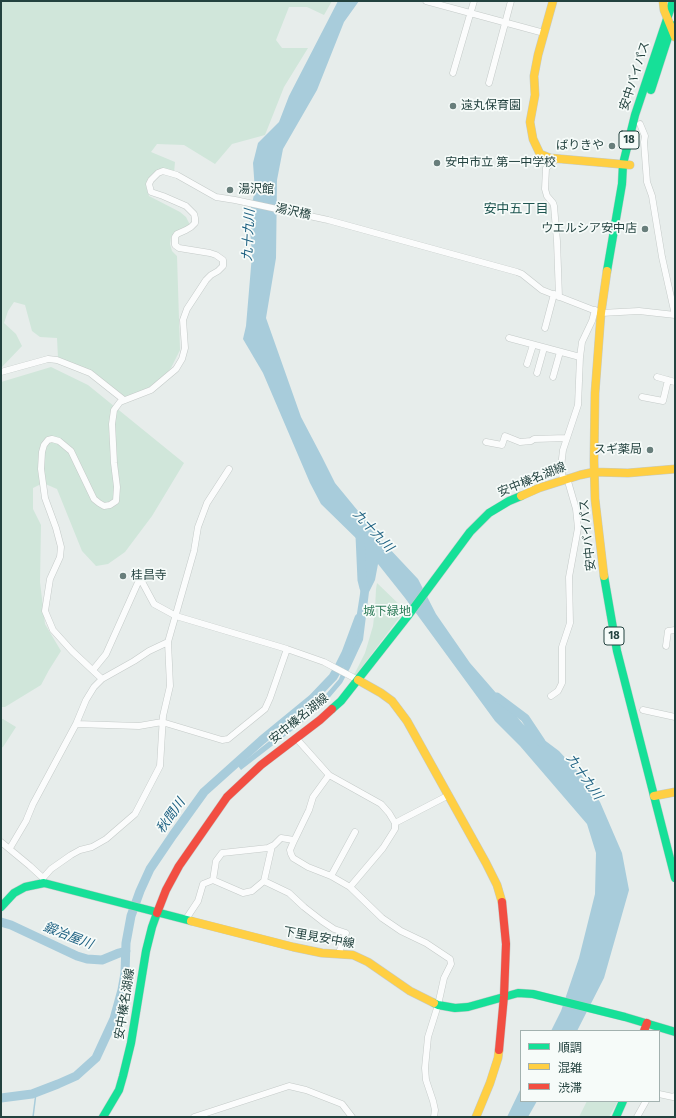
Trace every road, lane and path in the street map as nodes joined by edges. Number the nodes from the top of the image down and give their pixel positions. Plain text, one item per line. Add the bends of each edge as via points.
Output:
1 (426, 1) edge
2 (474, 1) edge
3 (511, 1) edge
4 (552, 1) edge
5 (663, 1) edge
6 (673, 1) edge
7 (471, 13) junction
8 (671, 17) edge
9 (505, 22) junction
10 (671, 27) junction
11 (544, 33) junction
12 (675, 37) edge
13 (453, 73) dead end
14 (489, 83) dead end
15 (640, 124) junction
16 (554, 158) junction
17 (626, 164) junction
18 (556, 296) junction
19 (598, 311) junction
20 (675, 314) edge
21 (545, 328) dead end
22 (509, 338) dead end
23 (533, 344) junction
24 (544, 348) junction
25 (560, 352) junction
26 (580, 357) junction
27 (527, 364) dead end
28 (1, 372) edge
29 (537, 373) dead end
30 (657, 377) dead end
31 (553, 378) dead end
32 (668, 380) junction
33 (675, 382) edge
34 (642, 397) dead end
35 (124, 400) junction
36 (566, 438) junction
37 (486, 442) dead end
38 (675, 469) edge
39 (229, 470) dead end
40 (594, 472) junction
41 (565, 479) junction
42 (176, 616) junction
43 (675, 630) edge
44 (168, 642) junction
45 (666, 646) dead end
46 (287, 649) junction
47 (93, 670) junction
48 (354, 678) junction
49 (102, 679) junction
50 (551, 696) dead end
51 (643, 710) dead end
52 (675, 717) edge
53 (162, 722) junction
54 (76, 724) junction
55 (296, 738) junction
56 (329, 774) junction
57 (675, 792) edge
58 (449, 795) junction
59 (654, 796) junction
60 (395, 823) junction
61 (355, 832) dead end
62 (294, 840) junction
63 (1, 842) edge
64 (272, 846) junction
65 (10, 848) junction
66 (331, 876) junction
67 (675, 878) edge
68 (43, 880) junction
69 (213, 880) junction
70 (264, 881) junction
71 (350, 888) junction
72 (1, 907) edge
73 (158, 912) junction
74 (186, 919) junction
75 (340, 953) junction
76 (504, 996) junction
77 (438, 1005) junction
78 (646, 1027) edge
79 (675, 1032) edge
80 (660, 1094) edge
81 (675, 1096) edge
82 (623, 1102) edge
83 (645, 1102) edge
84 (103, 1117) edge
85 (194, 1117) edge
86 (352, 1117) edge
87 (434, 1117) edge
88 (476, 1117) edge
89 (616, 1117) edge
90 (637, 1117) edge

1 - 7 street
2 - 7 street
3 - 9 street
4 - 11 main road
5 - 8 main road via 664,8
6 - 8 main road, 安中バイパス / 18
7 - 9 street
7 - 13 street
8 - 10 main road
8 - 17 main road, 安中バイパス / 18 via 635,115
9 - 11 street
9 - 14 street
10 - 12 main road
10 - 15 main road, 安中バイパス / 18
11 - 16 main road via 534,76 535,95 530,122 531,132 540,154
15 - 17 main road, 安中バイパス / 18
15 - 20 street via 645,136 646,182 652,196
16 - 17 main road
16 - 18 street via 546,168 545,189 554,206 557,241
17 - 19 main road, 安中バイパス / 18
18 - 19 street, 湯沢橋
18 - 21 street
18 - 35 street, 湯沢橋 via 542,290 517,272 327,220 216,197 177,175 163,171 151,180 151,192 186,206 195,218 195,223 177,234 175,245 216,255 222,260 223,266 206,280 187,309 183,320 185,348 176,369 151,390
19 - 20 street
19 - 26 street via 582,342
19 - 40 main road, 安中バイパス / 18
22 - 23 street
23 - 24 street
23 - 27 street
24 - 25 street
24 - 29 street
25 - 26 street
25 - 31 street
26 - 36 street via 578,404
28 - 35 street via 48,359 57,360 90,373
30 - 32 street
32 - 33 street
32 - 34 street via 663,401
35 - 47 street via 117,405 112,417 117,494 116,501 110,505 104,506 94,498 71,451 64,444 48,440 42,452 41,469 45,498 60,547 60,557 50,579 45,611 53,630
36 - 37 street via 520,442 505,436 502,445
36 - 41 street via 561,467
38 - 40 main road, 安中榛名湖線 via 628,473
39 - 42 street via 207,503 198,528
40 - 41 main road, 安中榛名湖線
40 - 59 main road, 安中バイパス / 18 via 605,587 616,651
41 - 48 main road, 安中榛名湖線 via 509,501 476,524 409,614
41 - 50 street via 576,509 578,528 569,577 570,623 562,647 562,684
42 - 44 street
42 - 46 street
42 - 47 street via 154,604 140,578 106,654
43 - 45 street via 668,631
44 - 49 street
44 - 53 street via 170,686
46 - 48 street via 324,662
46 - 53 street via 265,709 228,739 222,740
47 - 49 street
48 - 55 main road, 安中榛名湖線 via 332,710
48 - 58 main road via 381,693 400,710
49 - 54 street via 86,700
51 - 52 street
53 - 54 street via 139,726
53 - 68 street via 160,766 135,814 106,839 80,850 51,868
54 - 65 street
55 - 56 street
55 - 73 main road, 安中榛名湖線 via 255,770 227,797 180,866 166,890
56 - 60 street via 381,804
56 - 62 street via 313,796
57 - 59 main road
58 - 60 street
58 - 76 main road via 486,863 501,897 506,944
59 - 67 main road, 安中バイパス / 18
60 - 71 street via 395,828 382,848
61 - 66 street
62 - 64 street via 281,838
62 - 66 street via 290,850 293,858
63 - 65 street
64 - 69 street via 222,853 216,861
64 - 70 street
65 - 68 street
66 - 71 street
68 - 72 main road, 下里見安中線 via 20,889
68 - 73 main road, 下里見安中線
69 - 70 street via 243,892 252,891
69 - 74 street via 203,884 198,901
70 - 75 street via 289,893 322,921 346,933
71 - 77 street via 382,918 450,959 451,964 444,978
73 - 74 main road, 下里見安中線
73 - 84 main road, 安中榛名湖線 via 146,951 128,1060 119,1090
74 - 75 main road, 下里見安中線 via 293,947
75 - 77 main road, 下里見安中線 via 354,954 410,991
76 - 77 main road, 下里見安中線 via 468,1007
76 - 78 main road, 下里見安中線 via 518,993 558,999 625,1017
76 - 88 main road via 498,1058
77 - 87 street via 428,1037 425,1068 435,1110
78 - 79 main road, 下里見安中線
80 - 81 street
82 - 89 main road
83 - 90 street
85 - 86 street via 289,1086 342,1104

